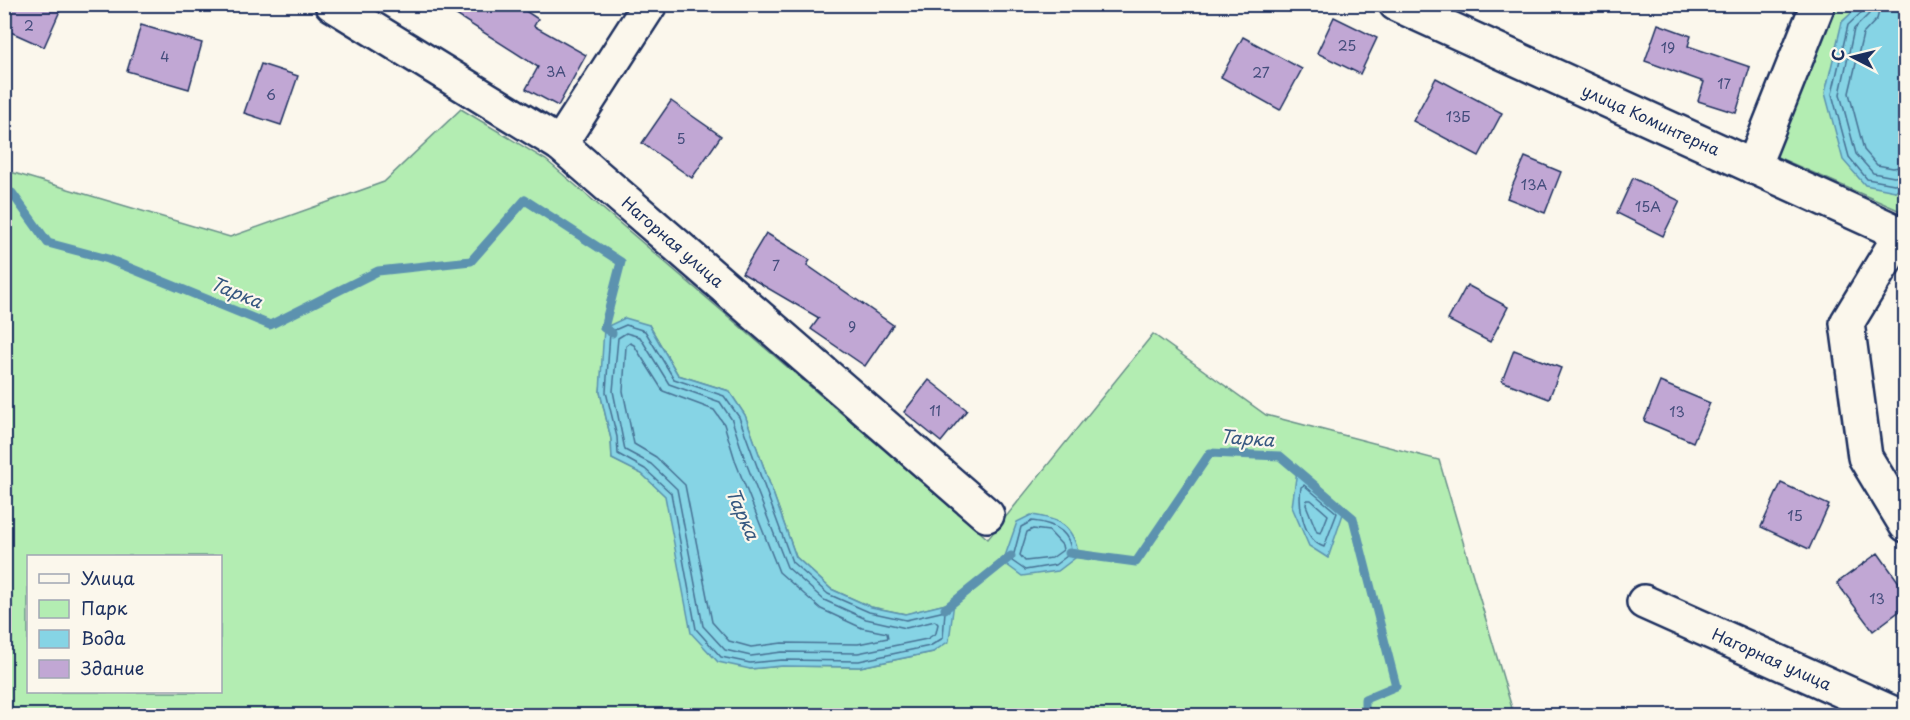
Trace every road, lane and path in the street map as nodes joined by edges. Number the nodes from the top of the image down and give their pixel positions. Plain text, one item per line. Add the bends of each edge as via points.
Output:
1 (332, 4) edge
2 (650, 4) edge
3 (1396, 4) edge
4 (1818, 4) edge
5 (560, 144) junction
6 (1754, 167) junction
7 (1903, 235) edge
8 (987, 515) dead end
9 (1905, 525) edge
10 (1644, 603) dead end
11 (1899, 716) edge

1 - 5 street, Нагорная улица
2 - 5 street
3 - 6 street, улица Коминтерна
4 - 6 street
5 - 8 street, Нагорная улица
6 - 7 street, улица Коминтерна
7 - 9 street via 1848,323 1865,457
10 - 11 street, Нагорная улица

